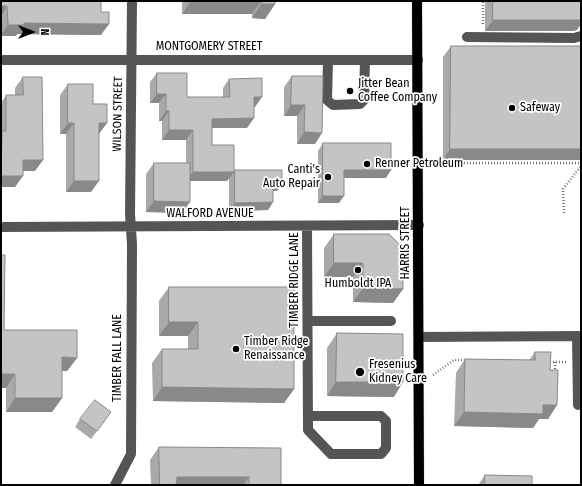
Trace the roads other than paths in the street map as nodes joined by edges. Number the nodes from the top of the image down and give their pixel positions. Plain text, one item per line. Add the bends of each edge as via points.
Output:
1 (132, 1) edge
2 (417, 1) edge
3 (581, 36) edge
4 (467, 37) dead end
5 (1, 60) edge
6 (132, 60) junction
7 (328, 60) junction
8 (365, 60) junction
9 (418, 60) junction
10 (419, 225) junction
11 (307, 226) junction
12 (1, 227) edge
13 (131, 227) junction
14 (308, 321) junction
15 (391, 321) dead end
16 (579, 336) edge
17 (419, 337) junction
18 (578, 405) dead end
19 (308, 416) junction
20 (115, 485) edge
21 (419, 485) edge

1 - 6 street, WILSON STREET
2 - 9 main road, HARRIS STREET
3 - 4 street
5 - 6 street, MONTGOMERY STREET
6 - 7 street, MONTGOMERY STREET
6 - 13 street, WILSON STREET
7 - 8 street, MONTGOMERY STREET
7 - 8 street via 327,100 332,105 360,104 364,100
8 - 9 street, MONTGOMERY STREET
9 - 10 main road, HARRIS STREET
10 - 11 street, WALFORD AVENUE
10 - 17 main road, HARRIS STREET
11 - 13 street, WALFORD AVENUE
11 - 14 street, TIMBER RIDGE LANE
12 - 13 street, WALFORD AVENUE
13 - 20 street, TIMBER FALL LANE via 131,454
14 - 15 street
14 - 19 street, TIMBER RIDGE LANE
16 - 17 street
16 - 18 street
17 - 21 main road, HARRIS STREET
19 - 19 street, TIMBER RIDGE LANE via 308,430 331,454 381,454 386,448 386,421 381,416

